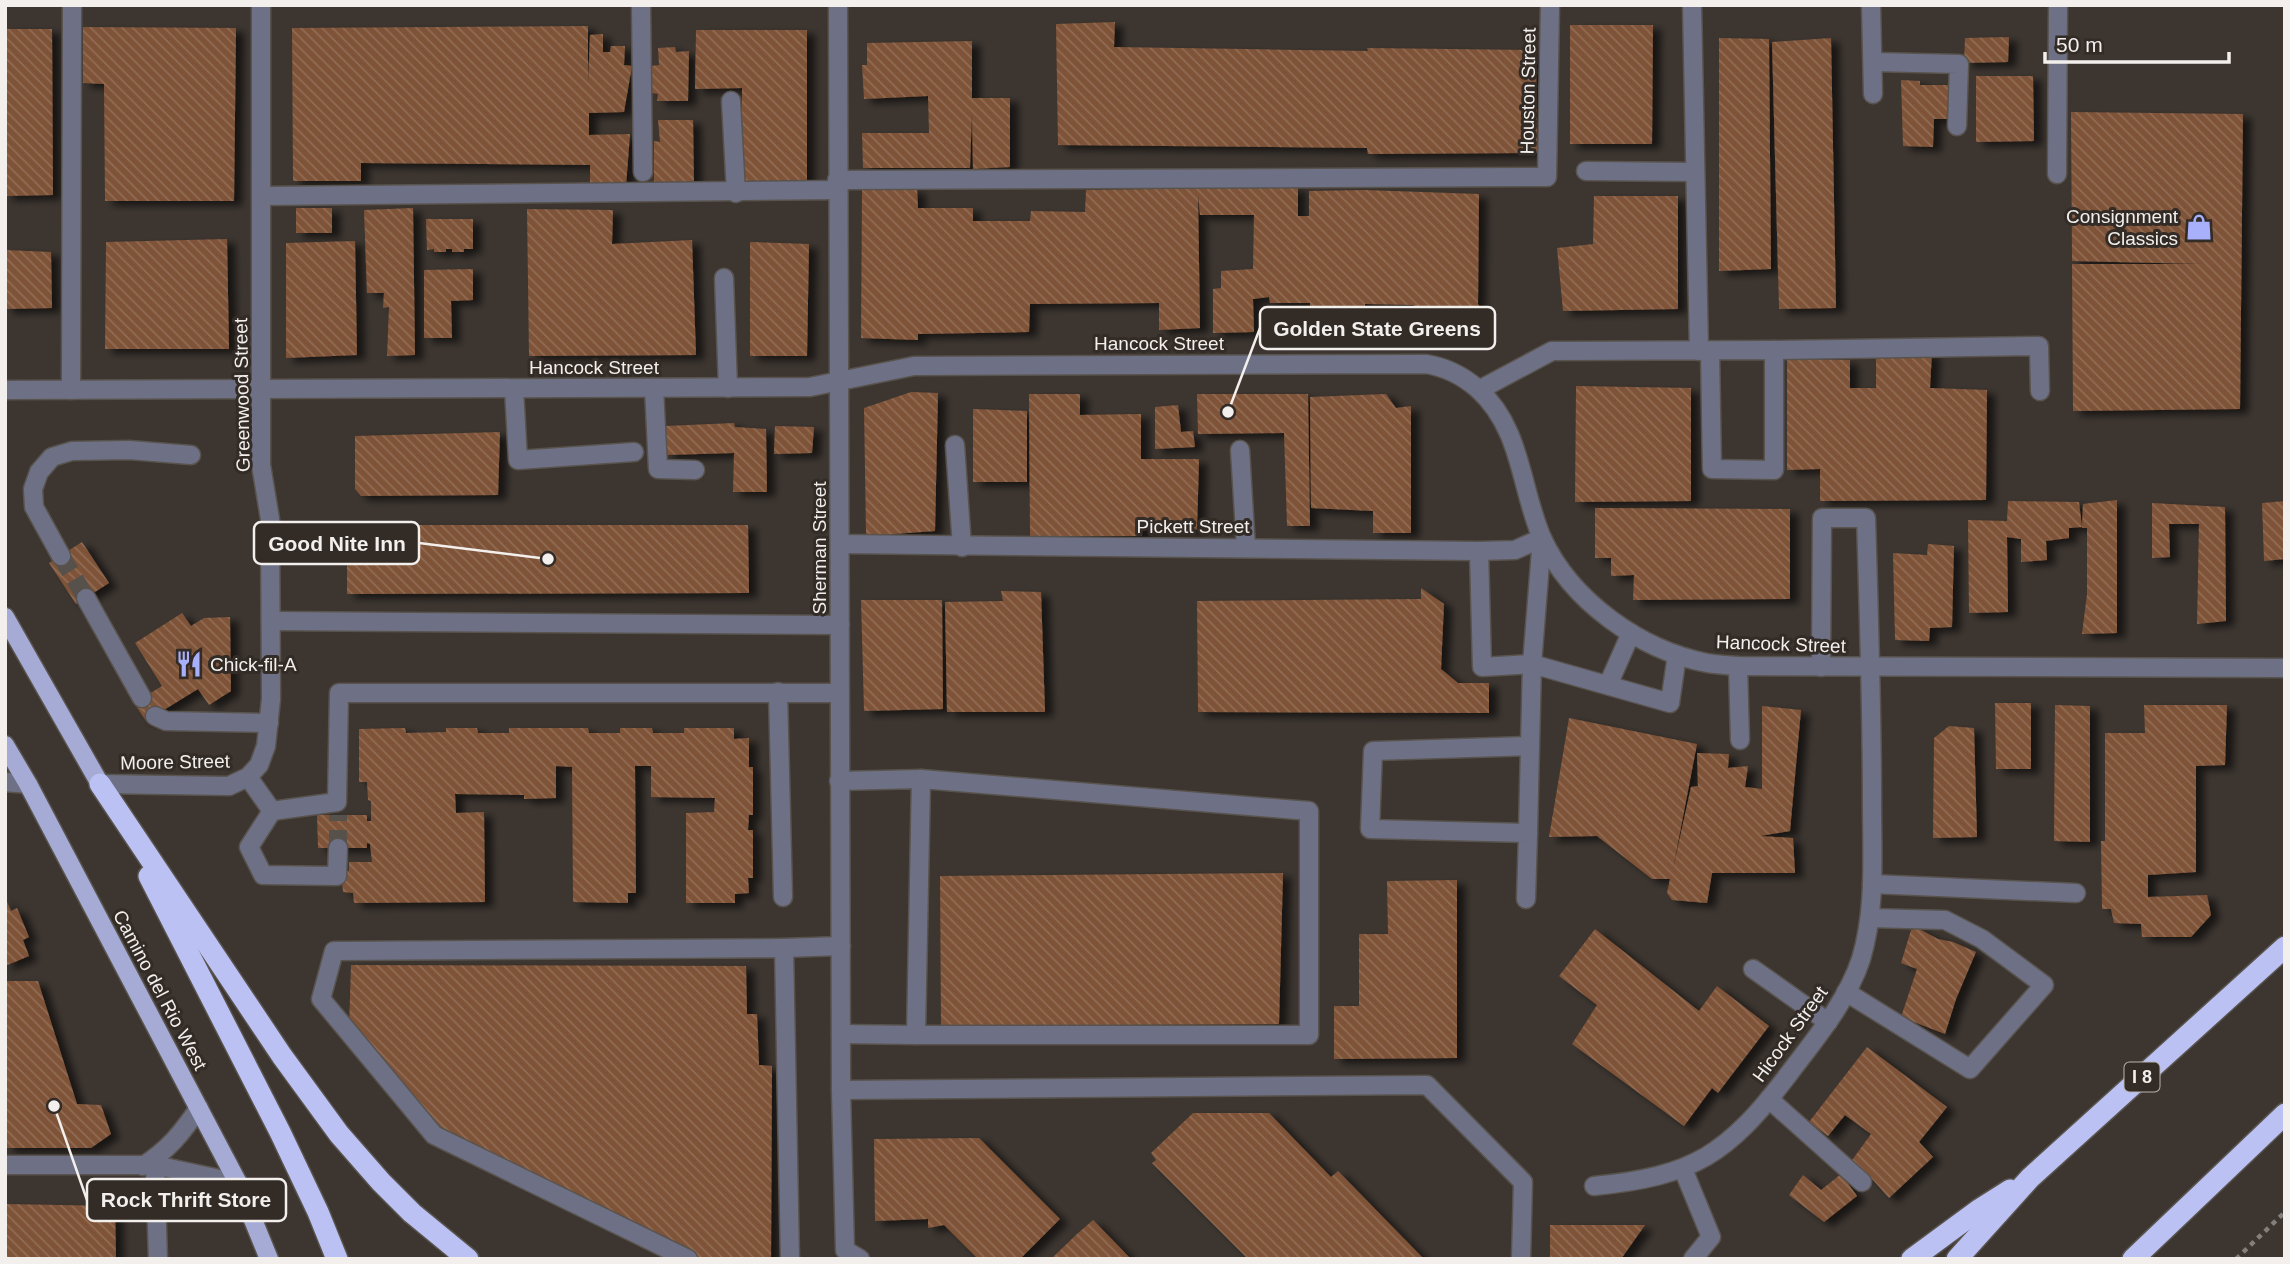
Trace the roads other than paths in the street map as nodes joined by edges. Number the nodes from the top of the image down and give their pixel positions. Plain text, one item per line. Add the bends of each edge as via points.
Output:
1 (72, 5) edge
2 (261, 5) edge
3 (641, 5) edge
4 (838, 5) edge
5 (1550, 5) edge
6 (1692, 5) edge
7 (1871, 5) edge
8 (2058, 5) edge
9 (1872, 62) junction
10 (1873, 93) dead end
11 (731, 101) dead end
12 (1957, 126) dead end
13 (1586, 171) dead end
14 (643, 172) dead end
15 (1695, 172) junction
16 (2057, 174) dead end
17 (837, 186) junction
18 (736, 192) junction
19 (263, 195) junction
20 (724, 278) dead end
21 (1774, 350) junction
22 (1704, 351) junction
23 (840, 381) junction
24 (654, 388) junction
25 (728, 388) junction
26 (514, 389) junction
27 (5, 390) edge
28 (71, 390) junction
29 (261, 390) junction
30 (1479, 390) junction
31 (2040, 391) dead end
32 (955, 445) dead end
33 (1240, 450) dead end
34 (634, 452) dead end
35 (191, 456) dead end
36 (695, 470) dead end
37 (1542, 538) junction
38 (840, 544) junction
39 (962, 547) junction
40 (1246, 548) junction
41 (1479, 551) junction
42 (61, 556) tunnel mouth
43 (86, 598) tunnel mouth
44 (5, 617) edge
45 (271, 621) junction
46 (840, 625) junction
47 (1631, 633) junction
48 (1677, 655) junction
49 (1532, 664) junction
50 (1738, 666) junction
51 (1821, 667) junction
52 (1870, 668) junction
53 (2285, 668) edge
54 (1608, 685) junction
55 (778, 692) junction
56 (839, 693) junction
57 (142, 698) dead end
58 (155, 716) dead end
59 (269, 723) junction
60 (1740, 740) dead end
61 (5, 746) edge
62 (1530, 746) junction
63 (248, 777) junction
64 (921, 779) junction
65 (839, 781) junction
66 (5, 782) edge
67 (28, 784) junction
68 (100, 785) junction
69 (272, 811) junction
70 (1528, 833) junction
71 (338, 848) tunnel mouth
72 (1872, 884) junction
73 (2076, 893) dead end
74 (783, 897) dead end
75 (1526, 899) dead end
76 (1870, 918) junction
77 (841, 946) junction
78 (2285, 947) edge
79 (784, 948) junction
80 (1754, 969) dead end
81 (1846, 992) junction
82 (1828, 1022) junction
83 (841, 1034) junction
84 (915, 1035) junction
85 (841, 1090) junction
86 (1769, 1099) junction
87 (199, 1108) junction
88 (2285, 1114) edge
89 (5, 1165) edge
90 (149, 1166) junction
91 (1683, 1168) junction
92 (2030, 1178) junction
93 (1862, 1182) dead end
94 (238, 1183) junction
95 (1594, 1186) dead end
96 (850, 1256) edge
97 (158, 1259) edge
98 (268, 1259) edge
99 (337, 1259) edge
100 (468, 1259) edge
101 (688, 1259) edge
102 (790, 1259) edge
103 (1521, 1259) edge
104 (1693, 1259) edge
105 (1912, 1259) edge
106 (1957, 1259) edge
107 (2133, 1259) edge

1 - 28 street
2 - 19 street, Greenwood Street
3 - 14 street
4 - 17 street, Sherman Street
5 - 17 street, Houston Street via 1547,177
6 - 15 street
7 - 9 street
8 - 16 street
9 - 10 street
9 - 12 street via 1959,64
11 - 18 street
13 - 15 street
15 - 22 street
17 - 18 street
17 - 23 street, Sherman Street
18 - 19 street
19 - 29 street, Greenwood Street
20 - 25 street
21 - 22 street
21 - 22 street via 1774,470 1712,469
21 - 31 street via 2039,346
22 - 30 street via 1552,351
23 - 25 street, Hancock Street via 810,387
23 - 30 street, Hancock Street via 914,366 1416,364 1449,370
23 - 38 street, Sherman Street
24 - 25 street, Hancock Street
24 - 26 street, Hancock Street
24 - 36 street via 658,469
26 - 29 street, Hancock Street
26 - 34 street via 518,460
27 - 28 street, Hancock Street
28 - 29 street, Hancock Street
29 - 45 street, Greenwood Street
30 - 37 street, Hancock Street via 1510,432
32 - 39 street
33 - 40 street
35 - 42 street via 129,450 72,451 52,457 39,472 33,489 34,507
37 - 41 street, Pickett Street via 1515,550
37 - 47 street, Hancock Street via 1569,579
37 - 49 street
38 - 39 street, Pickett Street
38 - 46 street, Sherman Street
39 - 40 street, Pickett Street
40 - 41 street, Pickett Street
41 - 49 street via 1482,667
43 - 57 street
44 - 68 main road
45 - 46 street
45 - 59 street, Greenwood Street
46 - 56 street, Sherman Street
47 - 48 street, Hancock Street
47 - 54 street
48 - 50 street, Hancock Street
48 - 54 street via 1670,703
49 - 54 street
49 - 62 street
50 - 51 street, Hancock Street
50 - 60 street
51 - 52 street, Hancock Street
51 - 52 street, Hicock Street via 1822,518 1866,518
52 - 53 street, Hancock Street
52 - 72 street, Hicock Street
55 - 56 street
55 - 69 street via 339,693 338,809
55 - 74 street
56 - 65 street, Sherman Street
58 - 59 street via 166,721
59 - 63 street, Greenwood Street via 264,755
61 - 67 main road, Camino del Rio West
62 - 70 street
62 - 70 street via 1373,751 1370,829
63 - 68 street, Moore Street via 215,787
63 - 69 street
64 - 65 street
64 - 84 street
64 - 84 street via 1309,811 1309,1035
65 - 77 street, Sherman Street
66 - 67 street
67 - 87 main road, Camino del Rio West
68 - 99 highway via 280,1132
68 - 100 highway via 339,1134 422,1222
69 - 71 street via 249,847 263,875 337,876
70 - 75 street
72 - 73 street
72 - 76 street, Hicock Street
76 - 81 street, Hicock Street
76 - 81 street via 1945,920 1982,939 2044,985 1970,1069
77 - 79 street
77 - 83 street, Sherman Street
78 - 92 highway, I 8
79 - 101 street via 334,951 321,999 433,1135
79 - 102 street
80 - 82 street
81 - 82 street, Hicock Street
82 - 86 street, Hicock Street
83 - 84 street
83 - 85 street, Sherman Street
85 - 96 street, Sherman Street
85 - 103 street via 1427,1085 1523,1182
86 - 91 street, Hicock Street via 1733,1139
86 - 93 street
87 - 90 street via 178,1138
87 - 94 main road, Camino del Rio West
88 - 107 highway
89 - 90 street
90 - 94 street
90 - 97 street
91 - 95 street, Hicock Street via 1651,1179
91 - 104 street via 1711,1237
92 - 105 highway
92 - 106 highway, I 8
94 - 98 main road, Camino del Rio West

